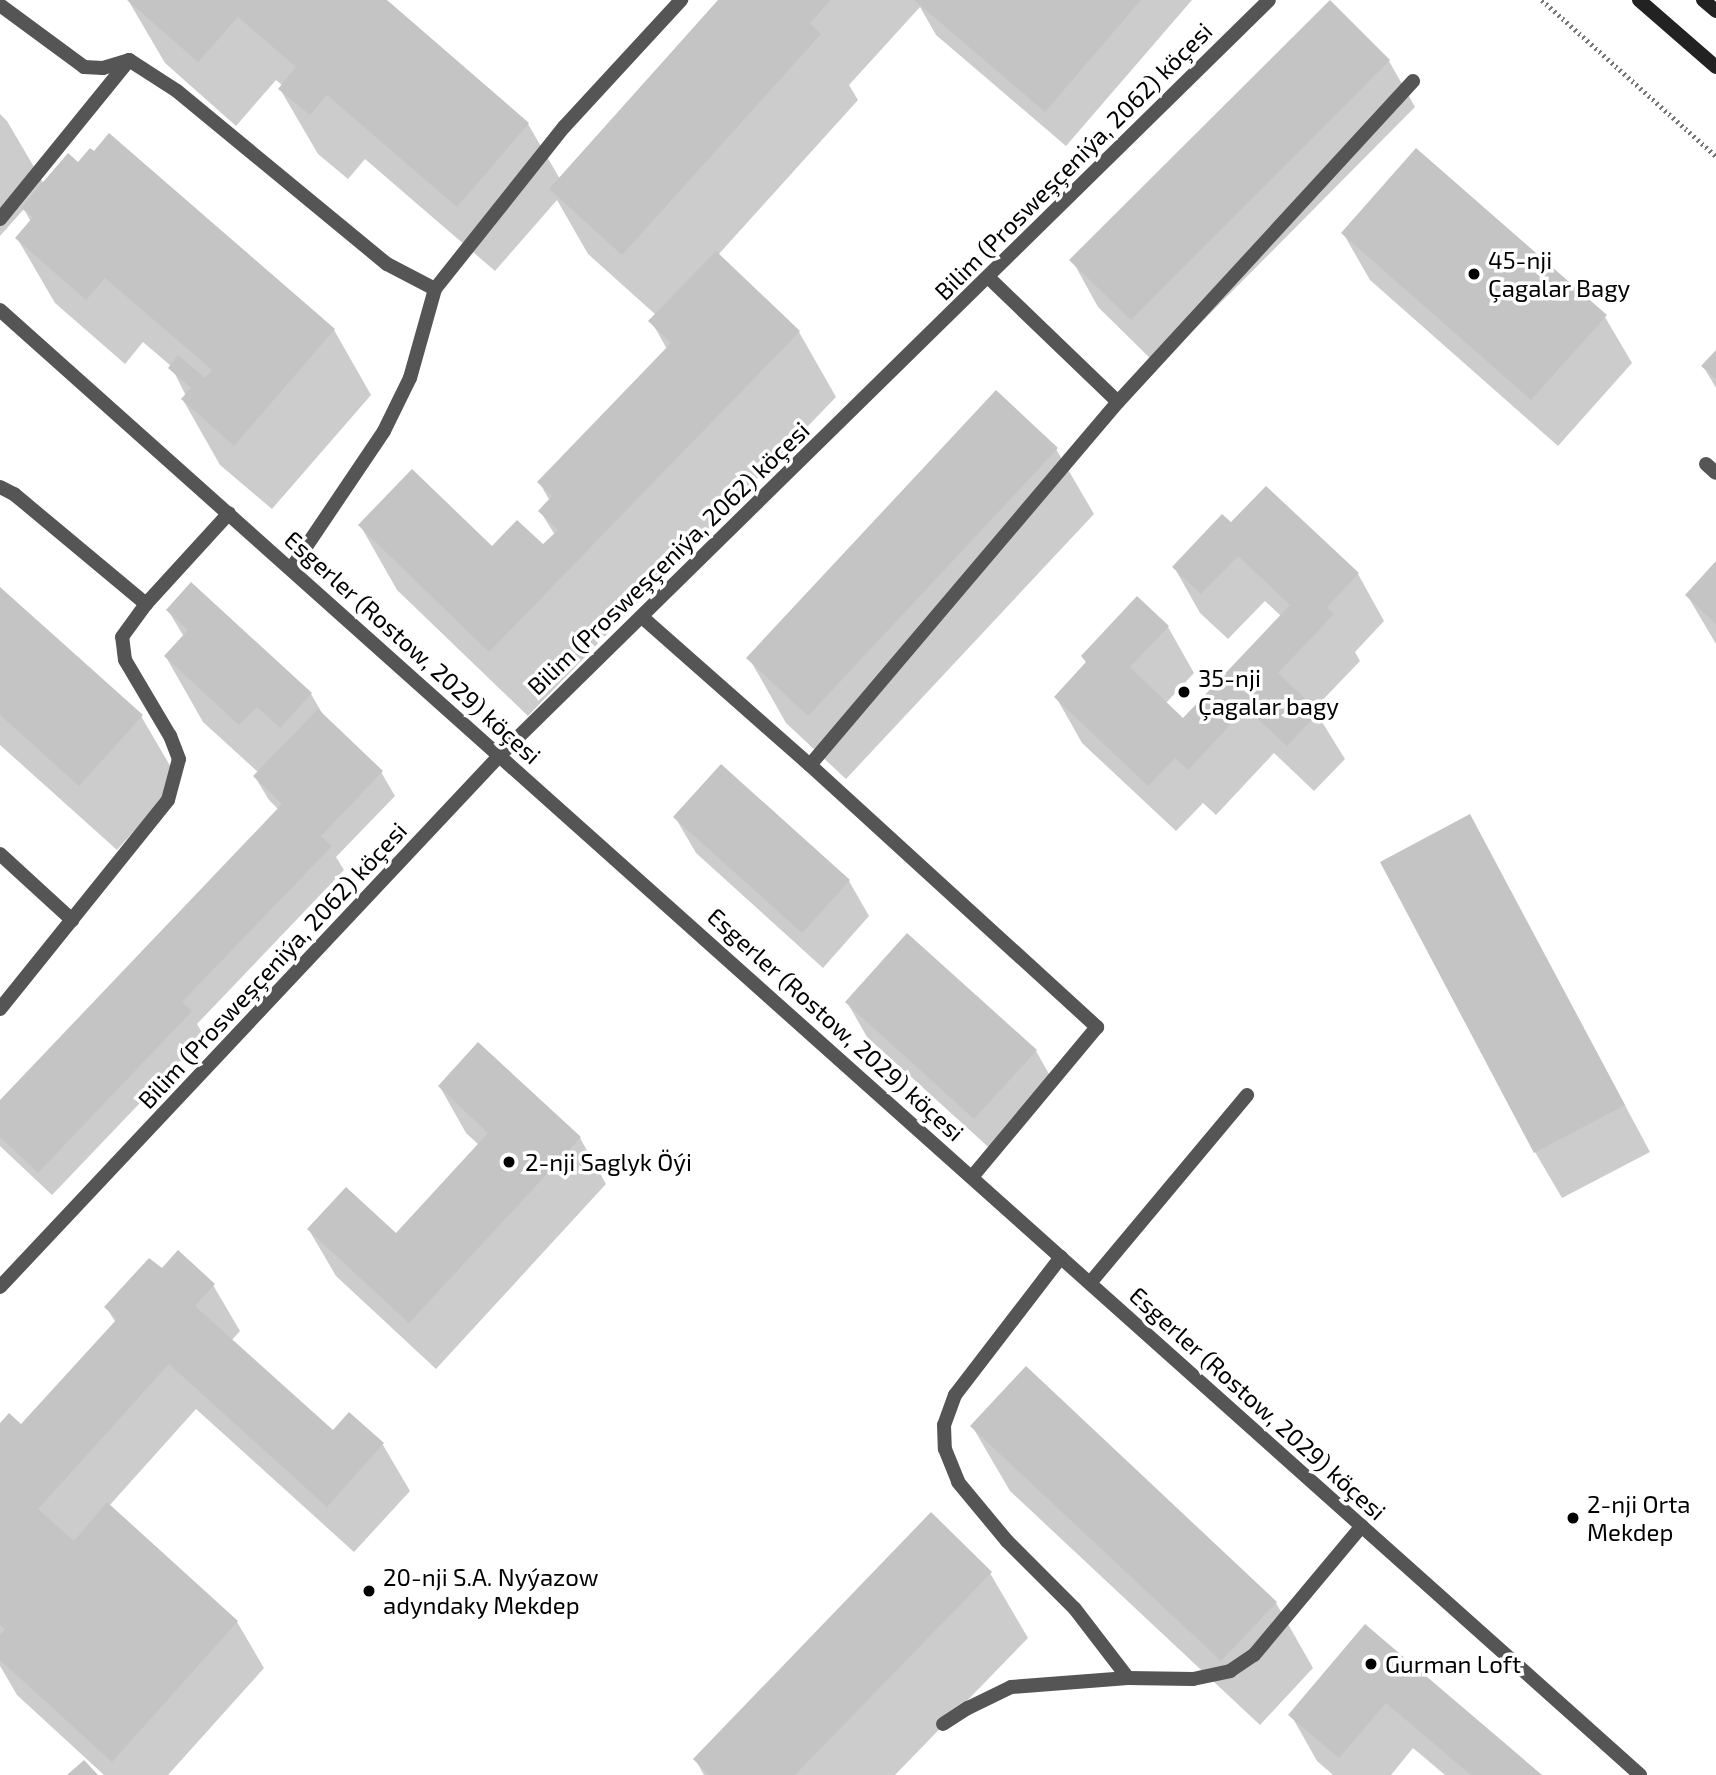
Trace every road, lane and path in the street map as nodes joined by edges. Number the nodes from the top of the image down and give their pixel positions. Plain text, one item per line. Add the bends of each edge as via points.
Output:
1 (681, 0) edge
2 (1269, 0) edge
3 (1542, 0) edge
4 (1639, 0) edge
5 (1703, 0) edge
6 (0, 5) edge
7 (1716, 11) edge
8 (129, 60) junction
9 (1716, 67) edge
10 (1413, 81) dead end
11 (1716, 156) edge
12 (0, 219) edge
13 (988, 276) junction
14 (435, 289) junction
15 (0, 310) edge
16 (1118, 402) junction
17 (0, 486) edge
18 (229, 513) junction
19 (292, 569) junction
20 (146, 604) junction
21 (642, 617) junction
22 (501, 754) junction
23 (810, 765) junction
24 (0, 854) edge
25 (72, 919) junction
26 (0, 1009) edge
27 (1247, 1095) dead end
28 (972, 1177) junction
29 (1061, 1257) junction
30 (1090, 1283) junction
31 (0, 1287) edge
32 (1362, 1526) junction
33 (1128, 1678) junction
34 (943, 1724) dead end
35 (1640, 1775) edge

1 - 14 street via 564,127
2 - 13 street, Bilim (Prosweşçeniýa, 2062) köçesi
3 - 11 path
4 - 9 main road
5 - 7 main road
6 - 8 street via 84,67 103,68
8 - 12 street
8 - 14 street via 177,90 387,264
10 - 16 street
13 - 16 street
13 - 21 street, Bilim (Prosweşçeniýa, 2062) köçesi
14 - 19 street via 410,378 394,410
15 - 18 street, Esgerler (Rostow, 2029) köçesi
16 - 23 street
17 - 20 street
18 - 19 street, Esgerler (Rostow, 2029) köçesi
18 - 20 street
19 - 22 street, Esgerler (Rostow, 2029) köçesi
20 - 25 street via 127,627 121,648 179,759 168,800
21 - 22 street, Bilim (Prosweşçeniýa, 2062) köçesi
21 - 23 street
22 - 28 street, Esgerler (Rostow, 2029) köçesi
22 - 31 street, Bilim (Prosweşçeniýa, 2062) köçesi
23 - 28 street via 1097,1027
24 - 25 street
25 - 26 street
27 - 30 street
28 - 29 street, Esgerler (Rostow, 2029) köçesi
29 - 30 street, Esgerler (Rostow, 2029) köçesi
29 - 33 street via 955,1395 944,1425 945,1449 958,1482 1007,1541 1075,1609
30 - 32 street, Esgerler (Rostow, 2029) köçesi
32 - 33 street via 1246,1661 1230,1671 1193,1679
32 - 35 street, Esgerler (Rostow, 2029) köçesi
33 - 34 street via 1011,1688

